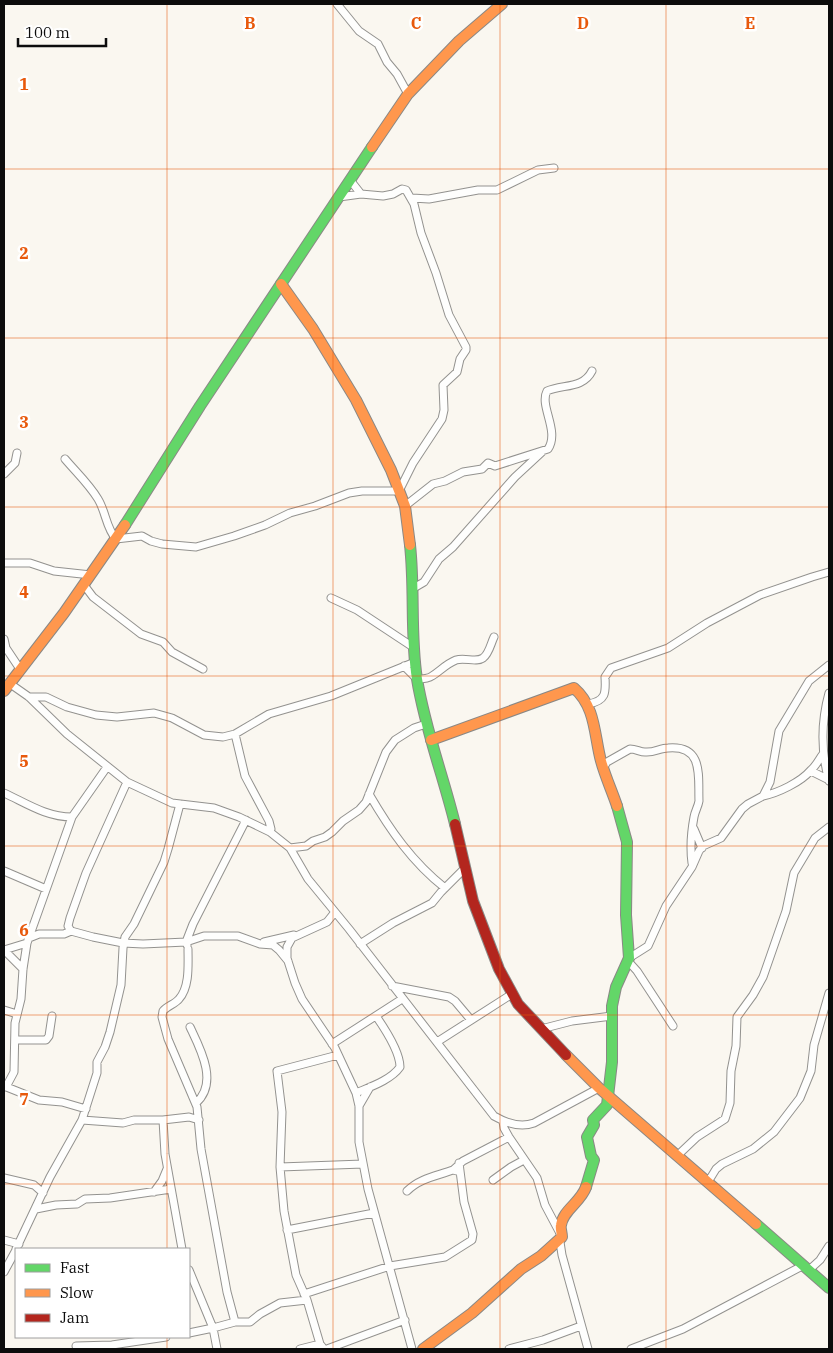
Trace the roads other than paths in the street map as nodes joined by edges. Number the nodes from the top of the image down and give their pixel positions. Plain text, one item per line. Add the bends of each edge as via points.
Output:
1 (337, 4) edge
2 (502, 4) edge
3 (408, 94) junction
4 (554, 168) dead end
5 (350, 180) junction
6 (361, 194) junction
7 (339, 197) junction
8 (412, 198) junction
9 (281, 284) junction
10 (592, 371) dead end
11 (542, 452) junction
12 (17, 453) dead end
13 (65, 459) dead end
14 (4, 474) edge
15 (399, 491) junction
16 (405, 506) junction
17 (116, 539) junction
18 (4, 563) edge
19 (829, 572) edge
20 (91, 575) junction
21 (84, 585) junction
22 (412, 589) junction
23 (331, 598) dead end
24 (494, 637) dead end
25 (4, 639) edge
26 (413, 647) junction
27 (415, 662) junction
28 (829, 665) edge
29 (404, 666) junction
30 (20, 669) junction
31 (203, 669) dead end
32 (417, 679) junction
33 (6, 687) edge
34 (829, 693) edge
35 (29, 697) junction
36 (588, 704) junction
37 (426, 724) junction
38 (234, 734) junction
39 (431, 740) junction
40 (823, 754) junction
41 (604, 764) junction
42 (107, 767) junction
43 (811, 772) junction
44 (829, 781) edge
45 (127, 782) junction
46 (4, 793) edge
47 (369, 794) junction
48 (763, 796) junction
49 (180, 804) junction
50 (72, 817) junction
51 (246, 820) junction
52 (693, 826) junction
53 (829, 827) edge
54 (270, 832) junction
55 (306, 846) junction
56 (290, 848) junction
57 (702, 848) junction
58 (300, 864) junction
59 (692, 866) junction
60 (465, 868) junction
61 (4, 871) edge
62 (445, 888) junction
63 (46, 889) junction
64 (335, 912) junction
65 (71, 931) junction
66 (295, 935) junction
67 (28, 940) junction
68 (256, 942) junction
69 (123, 943) junction
70 (360, 944) junction
71 (187, 945) junction
72 (4, 950) edge
73 (629, 960) junction
74 (288, 961) junction
75 (23, 969) junction
76 (392, 986) junction
77 (512, 994) junction
78 (829, 994) edge
79 (402, 999) junction
80 (4, 1010) edge
81 (17, 1014) junction
82 (52, 1016) dead end
83 (376, 1016) junction
84 (612, 1016) junction
85 (471, 1020) junction
86 (190, 1026) dead end
87 (673, 1026) dead end
88 (541, 1029) junction
89 (15, 1040) junction
90 (437, 1042) junction
91 (332, 1044) junction
92 (338, 1055) junction
93 (5, 1087) edge
94 (370, 1087) junction
95 (599, 1088) junction
96 (356, 1093) junction
97 (609, 1097) junction
98 (196, 1105) junction
99 (359, 1106) junction
100 (86, 1109) junction
101 (189, 1117) junction
102 (82, 1120) junction
103 (164, 1120) junction
104 (199, 1120) junction
105 (503, 1121) junction
106 (509, 1137) junction
107 (678, 1155) junction
108 (524, 1160) junction
109 (363, 1164) junction
110 (280, 1167) junction
111 (167, 1169) junction
112 (457, 1171) junction
113 (4, 1178) edge
114 (493, 1180) dead end
115 (708, 1182) junction
116 (171, 1189) junction
117 (408, 1191) dead end
118 (154, 1192) junction
119 (42, 1194) junction
120 (56, 1205) junction
121 (36, 1208) junction
122 (374, 1213) junction
123 (287, 1230) junction
124 (562, 1237) junction
125 (4, 1240) edge
126 (829, 1246) edge
127 (17, 1248) edge
128 (182, 1248) edge
129 (15, 1252) edge
130 (390, 1266) junction
131 (807, 1268) junction
132 (4, 1272) edge
133 (190, 1274) edge
134 (829, 1288) edge
135 (306, 1297) junction
136 (405, 1320) junction
137 (235, 1322) junction
138 (581, 1326) junction
139 (213, 1328) junction
140 (190, 1333) edge
141 (159, 1338) edge
142 (76, 1346) dead end
143 (324, 1348) edge
144 (217, 1349) edge
145 (300, 1349) edge
146 (412, 1349) edge
147 (423, 1349) edge
148 (509, 1349) edge
149 (588, 1349) edge
150 (631, 1349) edge

1 - 3 street via 359,31 378,44
2 - 3 street via 459,41
3 - 5 street
4 - 8 street via 538,170 497,190 430,199
5 - 6 street
5 - 7 street
6 - 7 street
6 - 8 street via 383,196 402,189
7 - 9 street
8 - 15 street via 449,316 466,350 457,372 443,385 442,419
9 - 15 street via 356,400
9 - 17 street
10 - 11 street via 583,382 547,391 545,398 552,441
11 - 16 street via 495,466 488,463 482,469 463,472 430,486
11 - 22 street via 439,559 424,582
12 - 14 street via 15,463
13 - 17 street via 98,499 110,532
15 - 16 street
15 - 17 street via 349,493 196,547 162,544 142,536
16 - 22 street
17 - 20 street
18 - 20 street via 30,563 54,571
19 - 36 street via 760,595 706,623 668,648 611,668 605,677 603,698 598,703
20 - 21 street
21 - 30 street
21 - 31 street via 93,597 141,634 163,642 172,652
22 - 26 street
23 - 26 street via 357,610
24 - 32 street via 483,658 456,660 430,677
25 - 30 street
26 - 27 street
27 - 29 street
27 - 32 street
28 - 48 street via 809,681 779,731 770,782
29 - 32 street
29 - 38 street via 331,696 269,714
30 - 33 street
32 - 37 street
33 - 35 street
34 - 40 street
35 - 38 street via 46,697 67,707 102,716 154,713 210,736 223,738
35 - 42 street
36 - 39 street via 574,688
36 - 41 street
37 - 39 street
37 - 47 street via 395,740 386,752
38 - 54 street via 245,776 268,821
39 - 60 street
40 - 43 street
40 - 44 street
41 - 52 street via 630,749 645,752 668,748 688,750 698,769 698,806
41 - 73 street via 627,842
42 - 45 street
42 - 50 street
43 - 44 street
43 - 48 street via 784,790
45 - 49 street
45 - 65 street via 86,873 70,918 68,926
46 - 50 street via 41,811
47 - 55 street via 359,810 332,832
47 - 62 street via 388,827 408,852 428,875
48 - 57 street via 742,809 721,838
49 - 51 street via 214,808
49 - 69 street via 166,856
50 - 63 street
51 - 54 street
51 - 71 street via 193,924
52 - 57 street
52 - 59 street
53 - 107 street via 816,838 794,873 786,911 763,977 737,1016 730,1104 725,1119 697,1137
54 - 56 street
55 - 56 street
55 - 58 street
56 - 58 street
57 - 59 street
58 - 64 street
59 - 73 street via 666,906 648,946
60 - 62 street
60 - 77 street via 485,935
61 - 63 street
62 - 70 street via 432,903
63 - 67 street
64 - 66 street via 326,922
64 - 70 street
65 - 67 street via 39,934
65 - 69 street
66 - 68 street
66 - 74 street via 287,946
67 - 72 street
67 - 75 street
68 - 71 street via 232,936 204,936
68 - 74 street via 276,947
69 - 71 street
69 - 100 street via 121,985
70 - 76 street
71 - 98 street via 185,989 179,1000 165,1008 162,1014 168,1039
72 - 75 street
73 - 84 street via 616,986
73 - 87 street
74 - 91 street via 302,999
75 - 81 street
76 - 79 street
76 - 85 street via 449,997
77 - 85 street
77 - 88 street
78 - 115 street via 814,1045 811,1071 800,1098 769,1136 753,1149 722,1164
79 - 83 street
79 - 90 street
80 - 81 street
81 - 89 street
82 - 89 street via 46,1040
83 - 91 street
83 - 94 street via 387,1032 400,1067
84 - 88 street
84 - 97 street
85 - 90 street
86 - 98 street via 204,1058 206,1074
88 - 95 street
89 - 93 street via 14,1072
90 - 105 street via 489,1111
91 - 92 street
92 - 96 street
92 - 110 street via 277,1071 282,1112
93 - 100 street via 40,1100
94 - 96 street
94 - 99 street
95 - 97 street
95 - 105 street via 534,1123 521,1126
96 - 99 street
97 - 107 street
97 - 124 street via 607,1105 593,1120 594,1125 587,1136 594,1160 583,1195 561,1224
98 - 101 street
98 - 104 street
99 - 109 street via 358,1135
100 - 102 street
101 - 103 street
101 - 104 street
102 - 103 street via 123,1123
102 - 119 street
103 - 111 street
104 - 137 street via 227,1292
105 - 106 street
106 - 108 street
106 - 112 street via 459,1163
107 - 115 street
108 - 114 street
108 - 124 street via 537,1178 545,1205
109 - 110 street
109 - 122 street
110 - 123 street
111 - 116 street
111 - 118 street
112 - 117 street via 418,1182
112 - 130 street via 472,1240 445,1257
113 - 119 street via 34,1185
115 - 131 street
116 - 118 street
116 - 128 street
118 - 120 street via 85,1199 69,1206
119 - 120 street
119 - 121 street
120 - 121 street
121 - 127 street
122 - 123 street
122 - 130 street
123 - 135 street via 296,1275
124 - 138 street via 562,1255
124 - 147 street via 477,1310
125 - 127 street
126 - 131 street via 820,1260
129 - 132 street
130 - 135 street
130 - 136 street
131 - 134 street
131 - 150 street via 683,1329
133 - 139 street
135 - 137 street via 280,1303 250,1322
135 - 143 street
136 - 143 street
136 - 146 street
137 - 139 street
138 - 148 street
138 - 149 street
139 - 140 street
139 - 144 street
141 - 142 street
143 - 145 street

